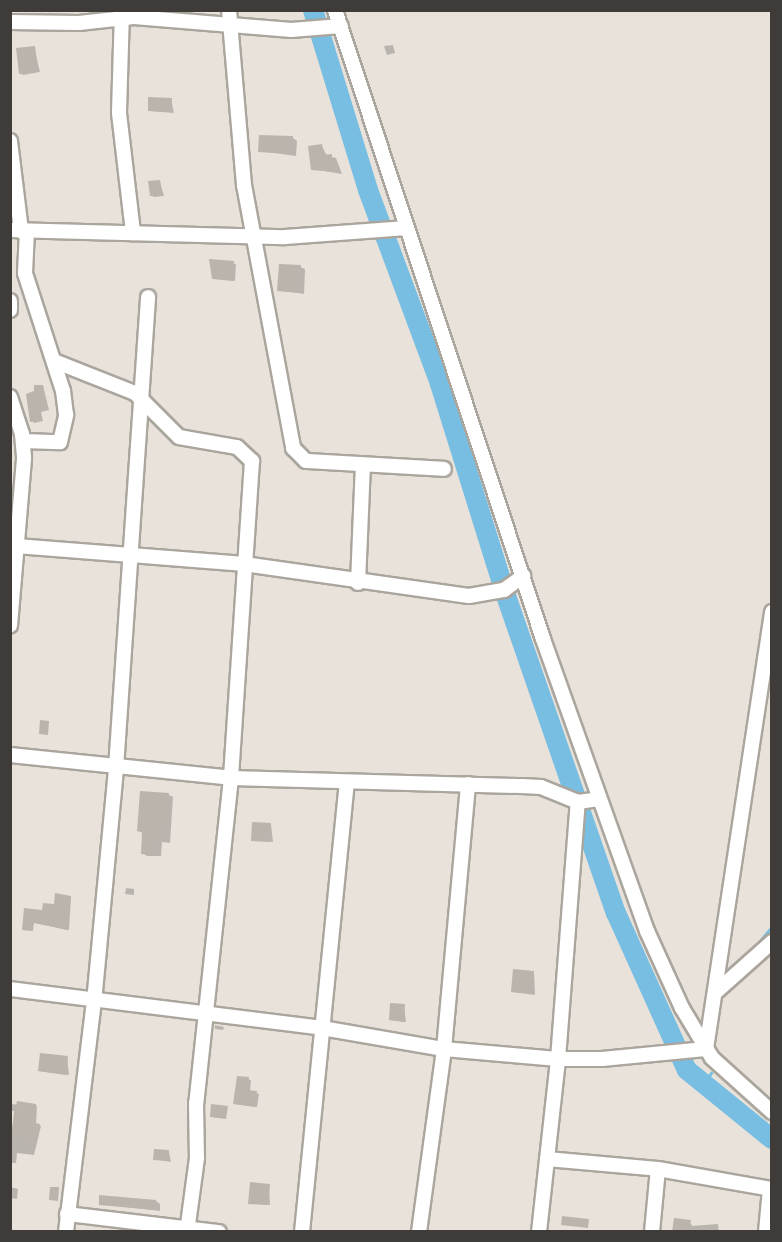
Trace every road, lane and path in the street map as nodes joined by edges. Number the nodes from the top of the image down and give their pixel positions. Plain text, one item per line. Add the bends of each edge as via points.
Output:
1 (229, 10) edge
2 (336, 10) edge
3 (122, 14) edge
4 (10, 22) edge
5 (230, 26) junction
6 (341, 26) junction
7 (10, 141) edge
8 (407, 228) junction
9 (20, 231) edge
10 (133, 233) junction
11 (254, 237) junction
12 (148, 297) dead end
13 (10, 301) edge
14 (10, 310) edge
15 (54, 361) junction
16 (10, 397) edge
17 (142, 398) junction
18 (23, 441) junction
19 (363, 465) junction
20 (444, 469) dead end
21 (15, 524) edge
22 (17, 546) junction
23 (133, 557) junction
24 (244, 564) junction
25 (523, 576) junction
26 (358, 583) junction
27 (771, 612) edge
28 (10, 625) edge
29 (10, 755) edge
30 (116, 768) junction
31 (231, 778) junction
32 (348, 782) junction
33 (468, 784) junction
34 (600, 799) junction
35 (578, 802) junction
36 (771, 942) edge
37 (10, 989) edge
38 (717, 991) junction
39 (94, 1002) junction
40 (207, 1014) junction
41 (322, 1029) junction
42 (444, 1048) junction
43 (706, 1049) junction
44 (558, 1059) junction
45 (771, 1112) edge
46 (547, 1159) junction
47 (658, 1169) junction
48 (771, 1189) edge
49 (67, 1214) junction
50 (188, 1229) edge
51 (66, 1232) edge
52 (219, 1232) edge
53 (302, 1232) edge
54 (419, 1232) edge
55 (539, 1232) edge
56 (652, 1232) edge
57 (766, 1232) edge

1 - 5 street
2 - 6 street
3 - 4 street via 79,23
3 - 5 street
3 - 10 street via 120,123
5 - 6 street via 291,30
5 - 11 street via 238,140
6 - 8 street
7 - 9 street
8 - 11 street via 309,237
8 - 25 street
9 - 10 street
9 - 15 street via 25,273
10 - 11 street
11 - 19 street via 293,448 306,461
12 - 17 street
13 - 14 street
15 - 17 street
15 - 18 street via 65,403 64,437 56,443
16 - 18 street
17 - 23 street
17 - 24 street via 173,434 237,447 249,455 252,461
18 - 21 street
19 - 20 street
19 - 26 street
21 - 22 street
22 - 23 street
22 - 28 street
23 - 24 street
23 - 30 street
24 - 26 street
24 - 31 street
25 - 26 street via 504,590 469,596
25 - 34 street
27 - 38 street
29 - 30 street
30 - 31 street
30 - 39 street
31 - 32 street
31 - 40 street
32 - 33 street
32 - 41 street
33 - 35 street via 541,787
33 - 42 street
34 - 35 street
34 - 43 street via 647,931 682,1008
35 - 44 street
36 - 38 street
37 - 39 street
38 - 43 street
39 - 40 street
39 - 49 street
40 - 41 street
40 - 50 street via 196,1103 197,1158
41 - 42 street
41 - 53 street
42 - 44 street
42 - 54 street
43 - 44 street
43 - 45 street via 724,1072
44 - 46 street
46 - 47 street
46 - 55 street
47 - 48 street
47 - 56 street
48 - 57 street
49 - 50 street
49 - 51 street
50 - 52 street

